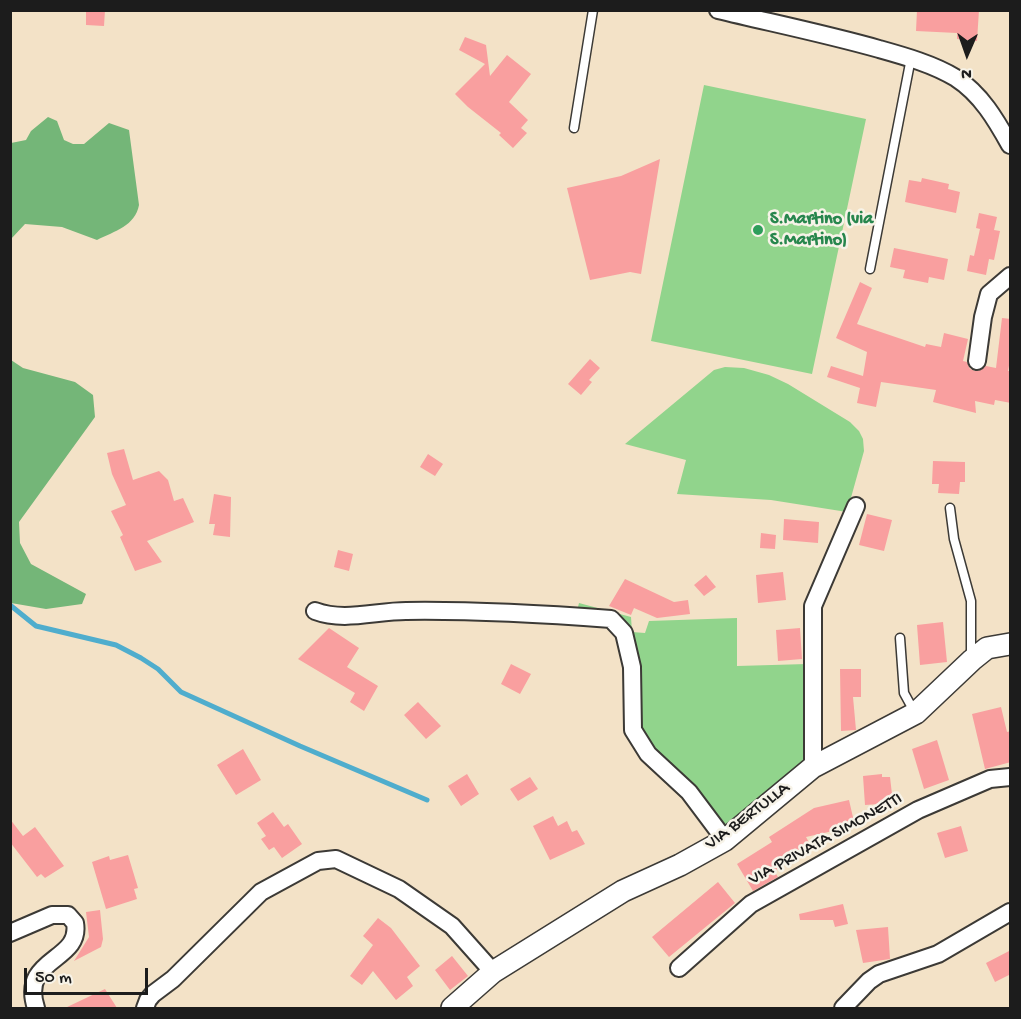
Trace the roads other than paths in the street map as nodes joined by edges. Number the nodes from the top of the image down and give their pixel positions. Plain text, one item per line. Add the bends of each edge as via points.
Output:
1 (593, 10) edge
2 (718, 10) edge
3 (911, 58) junction
4 (574, 128) dead end
5 (1011, 145) edge
6 (870, 269) dead end
7 (1011, 276) edge
8 (977, 361) dead end
9 (856, 506) dead end
10 (950, 508) dead end
11 (315, 611) dead end
12 (900, 638) dead end
13 (1011, 644) edge
14 (972, 660) junction
15 (916, 713) junction
16 (813, 767) junction
17 (1011, 777) edge
18 (725, 840) junction
19 (1011, 912) edge
20 (10, 933) edge
21 (679, 968) dead end
22 (493, 972) junction
23 (36, 1008) edge
24 (145, 1008) edge
25 (452, 1008) edge
26 (843, 1008) edge

1 - 4 lane
2 - 3 street
3 - 5 street via 956,78 979,98
3 - 6 lane
7 - 8 street via 989,294
9 - 16 street via 813,606
10 - 14 lane via 971,601
11 - 18 street via 330,617 415,611 525,612 611,619 624,633 632,667 633,730 648,754 688,792
12 - 15 lane via 904,693
13 - 14 street, VIA BERTULLA via 987,648
14 - 15 street, VIA BERTULLA
15 - 16 street, VIA BERTULLA
16 - 18 street, VIA BERTULLA
17 - 21 street, VIA PRIVATA SIMONETTI via 990,779 918,810 751,904
18 - 22 street, VIA BERTULLA via 622,891
19 - 26 street via 938,954 879,974
20 - 23 street via 52,915 68,915 75,922 75,938 34,980
22 - 24 street via 452,926 399,889 336,859 318,861 261,892 153,994
22 - 25 street, VIA BERTULLA

